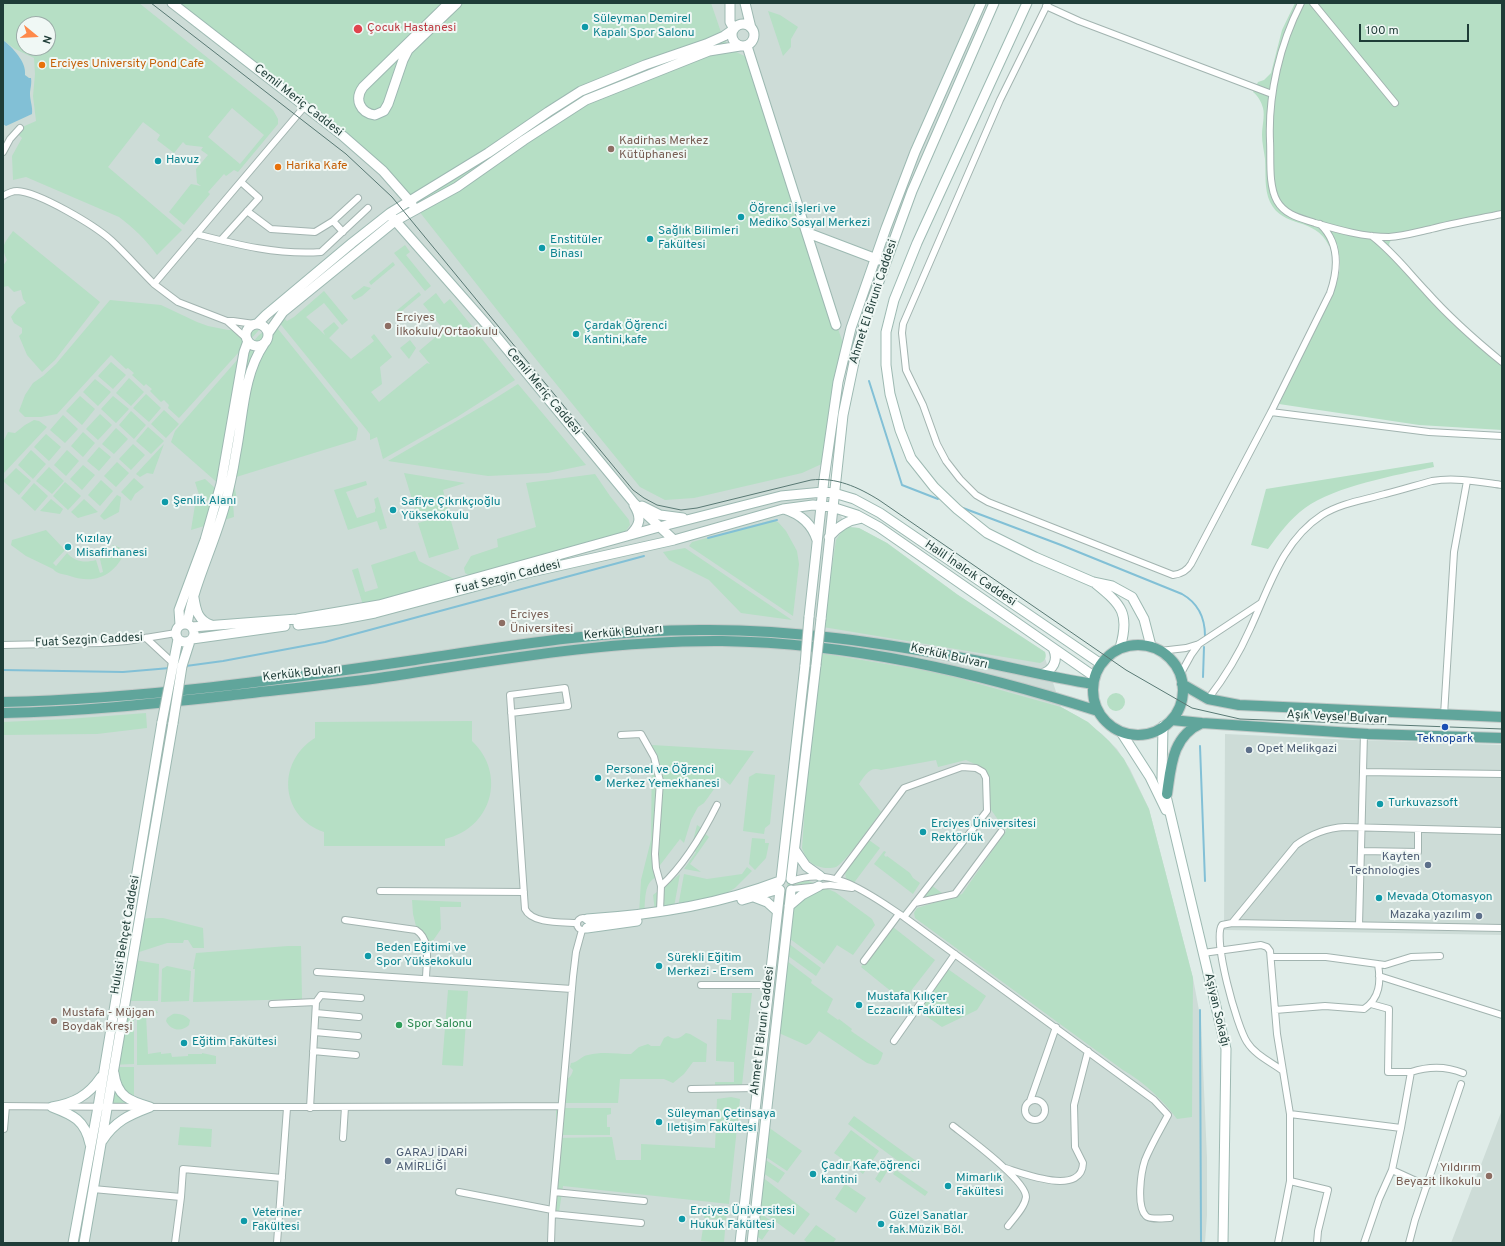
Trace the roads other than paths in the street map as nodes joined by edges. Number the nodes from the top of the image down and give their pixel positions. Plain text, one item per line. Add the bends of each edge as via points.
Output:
1 (172, 3) edge
2 (449, 3) edge
3 (457, 3) edge
4 (730, 3) edge
5 (745, 3) edge
6 (981, 3) edge
7 (994, 3) edge
8 (1027, 3) edge
9 (1301, 3) edge
10 (1313, 3) edge
11 (1047, 5) edge
12 (751, 28) junction
13 (734, 29) junction
14 (743, 46) junction
15 (1272, 94) junction
16 (1394, 104) dead end
17 (305, 106) junction
18 (20, 128) dead end
19 (3, 152) edge
20 (241, 182) junction
21 (3, 196) edge
22 (358, 198) dead end
23 (409, 201) junction
24 (368, 208) dead end
25 (416, 209) junction
26 (247, 212) junction
27 (1502, 214) edge
28 (392, 217) junction
29 (333, 221) junction
30 (1320, 224) junction
31 (343, 232) junction
32 (808, 233) junction
33 (196, 234) junction
34 (1372, 236) junction
35 (220, 240) junction
36 (875, 258) junction
37 (886, 262) junction
38 (154, 284) junction
39 (227, 321) junction
40 (256, 324) junction
41 (836, 325) dead end
42 (269, 332) junction
43 (247, 340) junction
44 (264, 344) junction
45 (1502, 362) edge
46 (1271, 412) junction
47 (1502, 436) edge
48 (1466, 481) junction
49 (1502, 485) edge
50 (625, 492) junction
51 (823, 492) junction
52 (834, 493) junction
53 (822, 505) junction
54 (832, 507) junction
55 (783, 509) junction
56 (696, 517) junction
57 (862, 518) junction
58 (659, 527) junction
59 (630, 535) junction
60 (829, 537) junction
61 (674, 540) junction
62 (817, 540) junction
63 (1093, 582) junction
64 (193, 595) junction
65 (1261, 603) junction
66 (211, 626) junction
67 (185, 629) junction
68 (146, 638) junction
69 (191, 640) junction
70 (1199, 644) junction
71 (3, 645) edge
72 (1151, 646) junction
73 (1053, 648) junction
74 (1120, 648) junction
75 (1160, 651) junction
76 (173, 664) junction
77 (1101, 664) junction
78 (1041, 674) junction
79 (1094, 680) junction
80 (1181, 680) junction
81 (1208, 699) junction
82 (3, 702) edge
83 (1098, 712) junction
84 (3, 713) edge
85 (511, 713) junction
86 (1444, 715) junction
87 (1502, 717) edge
88 (1172, 720) junction
89 (1202, 724) junction
90 (1163, 726) junction
91 (1121, 732) junction
92 (1364, 733) junction
93 (621, 735) dead end
94 (1502, 738) edge
95 (1363, 772) junction
96 (1502, 774) edge
97 (1167, 794) junction
98 (717, 805) dead end
99 (1174, 828) junction
100 (1362, 828) junction
101 (1418, 829) junction
102 (1502, 831) edge
103 (1001, 832) dead end
104 (795, 850) junction
105 (1361, 851) junction
106 (820, 876) junction
107 (836, 879) junction
108 (786, 885) junction
109 (661, 886) junction
110 (819, 886) junction
111 (380, 891) dead end
112 (864, 891) junction
113 (524, 892) junction
114 (754, 897) junction
115 (915, 903) junction
116 (789, 906) junction
117 (777, 911) junction
118 (660, 912) junction
119 (902, 916) junction
120 (588, 919) junction
121 (345, 920) dead end
122 (577, 923) junction
123 (1232, 923) junction
124 (1359, 925) junction
125 (1502, 928) edge
126 (585, 929) junction
127 (1220, 951) junction
128 (1203, 953) junction
129 (954, 954) junction
130 (1440, 956) dead end
131 (1272, 957) junction
132 (864, 961) dead end
133 (1378, 964) junction
134 (317, 972) dead end
135 (1380, 976) junction
136 (426, 979) junction
137 (701, 984) dead end
138 (769, 985) junction
139 (572, 989) junction
140 (361, 998) dead end
141 (316, 1002) junction
142 (272, 1004) dead end
143 (1371, 1004) junction
144 (1275, 1010) junction
145 (316, 1013) junction
146 (1502, 1015) edge
147 (359, 1017) dead end
148 (1056, 1027) junction
149 (314, 1032) junction
150 (358, 1036) dead end
151 (894, 1041) dead end
152 (314, 1051) junction
153 (1088, 1051) junction
154 (356, 1055) dead end
155 (113, 1069) junction
156 (1283, 1071) junction
157 (1411, 1072) junction
158 (1463, 1073) dead end
159 (103, 1074) junction
160 (1461, 1084) dead end
161 (757, 1088) junction
162 (691, 1089) dead end
163 (1030, 1102) dead end
164 (4, 1106) edge
165 (561, 1106) junction
166 (52, 1107) junction
167 (102, 1107) junction
168 (150, 1107) junction
169 (345, 1107) junction
170 (287, 1108) junction
171 (310, 1108) junction
172 (1290, 1114) junction
173 (953, 1126) dead end
174 (1401, 1128) junction
175 (3, 1129) edge
176 (343, 1138) dead end
177 (101, 1143) junction
178 (90, 1146) junction
179 (1005, 1168) junction
180 (1392, 1170) junction
181 (282, 1178) junction
182 (1290, 1181) junction
183 (1427, 1186) junction
184 (93, 1189) junction
185 (459, 1192) dead end
186 (554, 1192) junction
187 (181, 1197) junction
188 (644, 1201) dead end
189 (552, 1212) junction
190 (1170, 1218) dead end
191 (642, 1223) dead end
192 (1008, 1226) dead end
193 (73, 1243) edge
194 (84, 1243) edge
195 (175, 1243) edge
196 (278, 1243) edge
197 (551, 1243) edge
198 (740, 1243) edge
199 (752, 1243) edge
200 (1223, 1243) edge
201 (1278, 1243) edge
202 (1317, 1243) edge
203 (1364, 1243) edge
204 (1408, 1243) edge

1 - 17 street, Cemil Meriç Caddesi
2 - 3 street via 363,87 359,93 359,100 364,111 375,114 384,111 408,50
4 - 13 street via 730,22
5 - 12 street
6 - 36 street, Ahmet El Biruni Caddesi via 915,152
7 - 37 street, Ahmet El Biruni Caddesi via 912,190
8 - 63 street via 917,243 894,300 886,332 886,365 890,394 911,458 934,487 987,533
9 - 15 street via 1284,46
10 - 16 street
11 - 15 street via 1074,19
11 - 46 street via 1000,100 903,324 906,370 941,452 960,479 988,502 1176,575 1191,564
12 - 13 street via 742,24
12 - 14 street via 753,38 750,44
13 - 14 street via 734,42
13 - 23 street via 706,44 581,91 488,153
14 - 25 street via 714,50 586,100 457,187
14 - 32 street
15 - 30 street via 1269,127 1273,192 1277,202 1288,213
17 - 20 street
17 - 23 street, Cemil Meriç Caddesi via 383,171
18 - 19 street
20 - 26 street via 259,198
20 - 33 street
21 - 38 street via 14,191 26,193 78,217 111,240
22 - 29 street
23 - 25 street, Cemil Meriç Caddesi
23 - 28 street
24 - 31 street
25 - 28 street
26 - 29 street via 271,229 315,232
26 - 35 street
27 - 34 street via 1410,234
28 - 40 street via 299,287
28 - 42 street via 283,312
28 - 50 street, Cemil Meriç Caddesi via 487,325
29 - 31 street
30 - 34 street
30 - 46 street via 1328,233 1335,248 1336,268 1333,284
31 - 35 street via 321,252 280,252
32 - 36 street
32 - 41 street
33 - 35 street
33 - 38 street
34 - 45 street via 1391,252 1453,319
36 - 37 street
36 - 51 street, Ahmet El Biruni Caddesi via 851,328 841,367
37 - 52 street, Ahmet El Biruni Caddesi via 851,370
38 - 39 street via 178,302
39 - 40 street
39 - 43 street
40 - 42 street via 265,326
40 - 43 street via 251,325 247,331
42 - 44 street
43 - 44 street via 257,346
43 - 67 street via 221,484 207,534 179,610
44 - 64 street via 250,375 224,508
46 - 47 street via 1429,432
48 - 49 street
48 - 65 street via 1434,481 1347,504 1323,515 1301,533 1287,552 1269,582
48 - 86 street via 1454,552
50 - 56 street via 643,508 660,515 675,518
50 - 58 street
50 - 59 street via 638,513 639,522
51 - 52 street, Halil İnalcık Caddesi
51 - 53 street, Ahmet El Biruni Caddesi
51 - 56 street, Fuat Sezgin Caddesi via 782,496
52 - 54 street, Ahmet El Biruni Caddesi
52 - 77 street, Halil İnalcık Caddesi via 854,499 880,513
53 - 54 street, Fuat Sezgin Caddesi
53 - 55 street, Fuat Sezgin Caddesi
53 - 62 street, Ahmet El Biruni Caddesi
54 - 57 street, Halil İnalcık Caddesi
54 - 60 street, Ahmet El Biruni Caddesi
55 - 61 street, Fuat Sezgin Caddesi
55 - 62 street via 795,513 806,521
56 - 58 street, Fuat Sezgin Caddesi
57 - 60 street via 843,524
57 - 73 street, Halil İnalcık Caddesi
58 - 59 street, Fuat Sezgin Caddesi
58 - 61 street
59 - 66 street, Fuat Sezgin Caddesi via 379,605 297,619
60 - 104 street, Ahmet El Biruni Caddesi, bridge
61 - 69 street, Fuat Sezgin Caddesi via 518,575 356,617
62 - 108 street, Ahmet El Biruni Caddesi, bridge
63 - 72 street via 1112,586 1132,597 1144,619
63 - 74 street via 1113,598 1122,611 1125,632
64 - 66 street via 198,616
64 - 67 street
65 - 70 street
65 - 81 street via 1236,657
66 - 67 street, Fuat Sezgin Caddesi
67 - 68 street, Fuat Sezgin Caddesi
67 - 69 street, Hulusi Behçet Caddesi via 194,633
67 - 69 street, Fuat Sezgin Caddesi via 184,642
67 - 76 street, Hulusi Behçet Caddesi
68 - 71 street, Fuat Sezgin Caddesi via 95,643
68 - 76 street
69 - 155 street, Hulusi Behçet Caddesi, bridge via 182,666
70 - 75 street
70 - 80 street via 1191,655
72 - 74 main road via 1135,644
72 - 75 main road
73 - 78 street via 1056,658 1054,665
73 - 79 street, Halil İnalcık Caddesi
74 - 77 main road via 1106,657
75 - 80 main road via 1176,664
76 - 159 street, Hulusi Behçet Caddesi, bridge
77 - 79 main road
78 - 79 main road, Kerkük Bulvarı via 1068,681
78 - 82 main road, Kerkük Bulvarı via 836,637 758,631 685,630 581,637 192,688 80,699
79 - 83 main road via 1093,698
80 - 81 main road, Aşık Veysel Bulvarı
80 - 88 main road via 1183,695
81 - 86 main road, Aşık Veysel Bulvarı via 1239,705
83 - 84 main road, Kerkük Bulvarı via 978,676 887,656 778,643 695,641 602,646 345,682 133,706
83 - 91 main road via 1106,723
85 - 85 street via 568,706 565,688 510,695
85 - 113 street
86 - 87 main road, Aşık Veysel Bulvarı
88 - 89 main road, Aşık Veysel Bulvarı
88 - 90 main road
89 - 92 main road, Aşık Veysel Bulvarı
89 - 97 main road via 1187,732 1176,749
90 - 91 main road via 1146,735
90 - 97 street, Aşiyan Sokağı via 1162,779
91 - 99 street, Aşiyan Sokağı via 1150,777
92 - 94 main road, Aşık Veysel Bulvarı
92 - 95 street
93 - 109 street via 641,734 651,749 657,765 660,789 655,861
95 - 96 street
95 - 100 street
97 - 99 street, Aşiyan Sokağı
98 - 109 street via 683,862
99 - 128 street, Aşiyan Sokağı
100 - 101 street
100 - 105 street
100 - 123 street via 1328,829 1296,845
101 - 102 street
101 - 105 street via 1418,852
103 - 115 street via 955,894
104 - 106 street via 806,866
104 - 108 street, Ahmet El Biruni Caddesi
105 - 124 street
106 - 107 street
106 - 108 street via 807,876
107 - 112 street
107 - 115 street via 904,788 962,767 978,769 986,778 988,811
108 - 110 street
108 - 114 street
108 - 116 street, Ahmet El Biruni Caddesi
108 - 117 street, Ahmet El Biruni Caddesi
108 - 118 street
109 - 118 street
110 - 112 street via 842,886
110 - 116 street
111 - 113 street
112 - 119 street
113 - 122 street via 525,908 530,916
114 - 117 street via 767,902
114 - 126 street via 705,910
115 - 119 street
116 - 199 street, Ahmet El Biruni Caddesi
117 - 138 street, Ahmet El Biruni Caddesi
118 - 120 street
119 - 129 street
119 - 132 street
120 - 122 street via 581,918
120 - 126 street via 590,924
121 - 136 street via 419,931 426,943
122 - 126 street via 578,927
123 - 124 street
123 - 127 street via 1224,924 1220,928
124 - 125 street
126 - 139 street via 575,958
127 - 128 street
127 - 131 street via 1263,945 1269,948
127 - 156 street via 1244,1038 1253,1050
128 - 200 street, Aşiyan Sokağı via 1226,1049
129 - 148 street
129 - 151 street
130 - 133 street via 1416,956 1386,965
131 - 133 street via 1326,957
131 - 144 street
133 - 135 street
134 - 136 street
135 - 143 street via 1378,992
135 - 146 street
136 - 139 street
137 - 138 street
138 - 161 street, Ahmet El Biruni Caddesi
139 - 165 street
140 - 141 street via 321,995
141 - 142 street
141 - 145 street
143 - 144 street via 1364,1009 1325,1006
143 - 157 street via 1390,1009 1388,1072
144 - 156 street
145 - 147 street
145 - 149 street
148 - 153 street
148 - 163 street
149 - 150 street
149 - 152 street
152 - 154 street
152 - 171 street
153 - 179 street via 1074,1106 1075,1147 1083,1164 1080,1174 1062,1182
153 - 190 street via 1145,1093 1168,1115 1145,1161 1140,1193 1146,1216
155 - 167 street, Hulusi Behçet Caddesi
155 - 168 street via 116,1082 124,1096 132,1102
156 - 172 street
157 - 158 street via 1440,1067
157 - 174 street
159 - 166 street via 92,1089 81,1098
159 - 167 street, Hulusi Behçet Caddesi
160 - 183 street
161 - 162 street
161 - 198 street, Ahmet El Biruni Caddesi
164 - 166 street
164 - 175 street
165 - 169 street
165 - 186 street
166 - 167 street
166 - 178 street via 80,1121 86,1130
167 - 168 street
167 - 177 street, Hulusi Behçet Caddesi
167 - 178 street, Hulusi Behçet Caddesi
168 - 170 street
168 - 177 street via 123,1119 108,1132
169 - 171 street
169 - 176 street
170 - 171 street
170 - 181 street
172 - 174 street
172 - 182 street
173 - 179 street
174 - 180 street
177 - 184 street, Hulusi Behçet Caddesi
178 - 193 street, Hulusi Behçet Caddesi
179 - 192 street via 1026,1194 1023,1204
180 - 183 street
180 - 203 street
181 - 187 street via 183,1170
181 - 196 street
182 - 201 street
182 - 202 street via 1328,1190
183 - 204 street
184 - 187 street
184 - 194 street, Hulusi Behçet Caddesi
185 - 189 street
186 - 188 street
186 - 189 street
187 - 195 street
189 - 191 street
189 - 197 street

